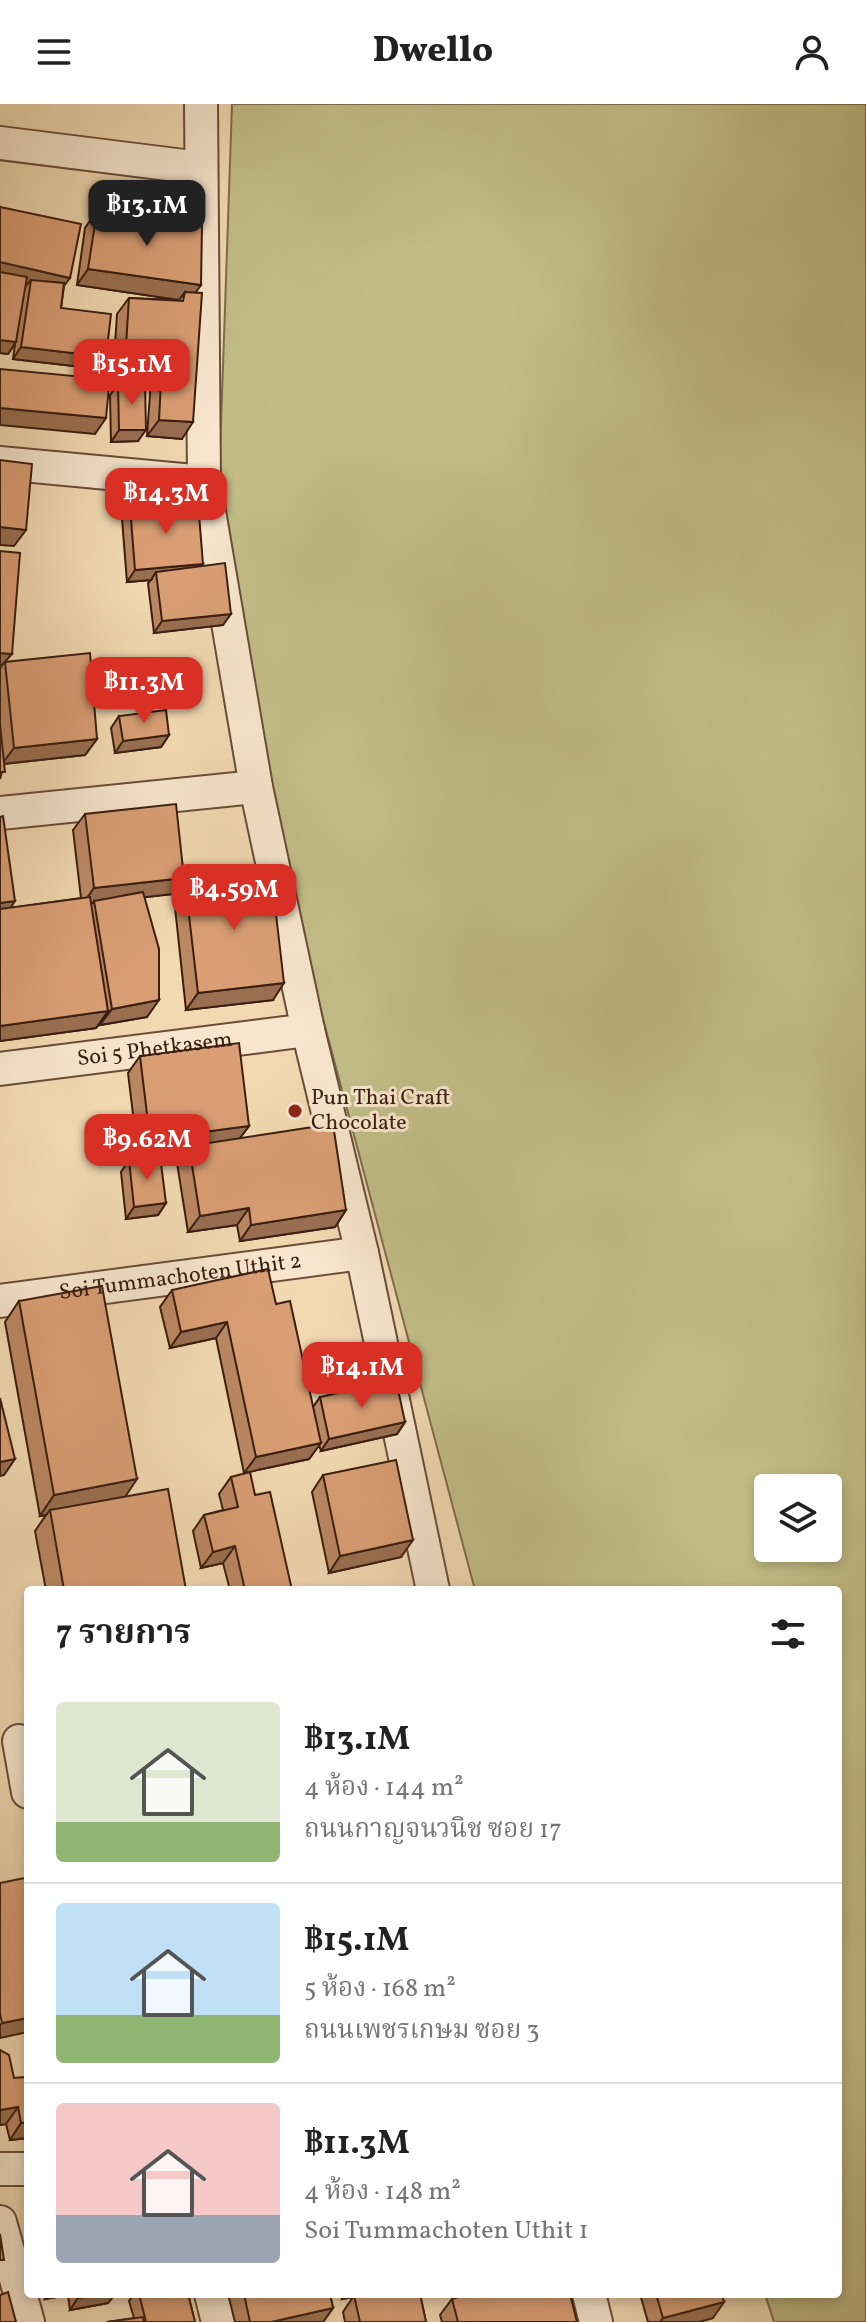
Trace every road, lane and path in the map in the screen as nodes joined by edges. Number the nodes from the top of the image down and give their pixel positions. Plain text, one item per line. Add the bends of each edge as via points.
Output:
1 (201, 104) edge
2 (0, 143) edge
3 (200, 168) junction
4 (0, 463) edge
5 (204, 482) junction
6 (256, 787) junction
7 (0, 813) edge
8 (308, 1030) junction
9 (0, 1069) edge
10 (362, 1253) junction
11 (0, 1301) edge
12 (432, 1586) edge
13 (16, 1741) edge
14 (24, 1775) edge
15 (0, 2169) edge
16 (24, 2169) edge
17 (0, 2222) edge
18 (212, 2298) edge
19 (590, 2298) edge
20 (28, 2322) edge
21 (218, 2322) edge
22 (596, 2322) edge

1 - 3 street
2 - 3 street
3 - 5 street
4 - 5 street
5 - 6 street
6 - 7 street
6 - 8 street
8 - 9 street, Soi 5 Phetkasem
8 - 10 street
10 - 11 street, Soi Tummachoten Uthit 2 via 105,1303
10 - 12 street
13 - 14 street
15 - 16 street
17 - 20 street
18 - 21 street
19 - 22 street

